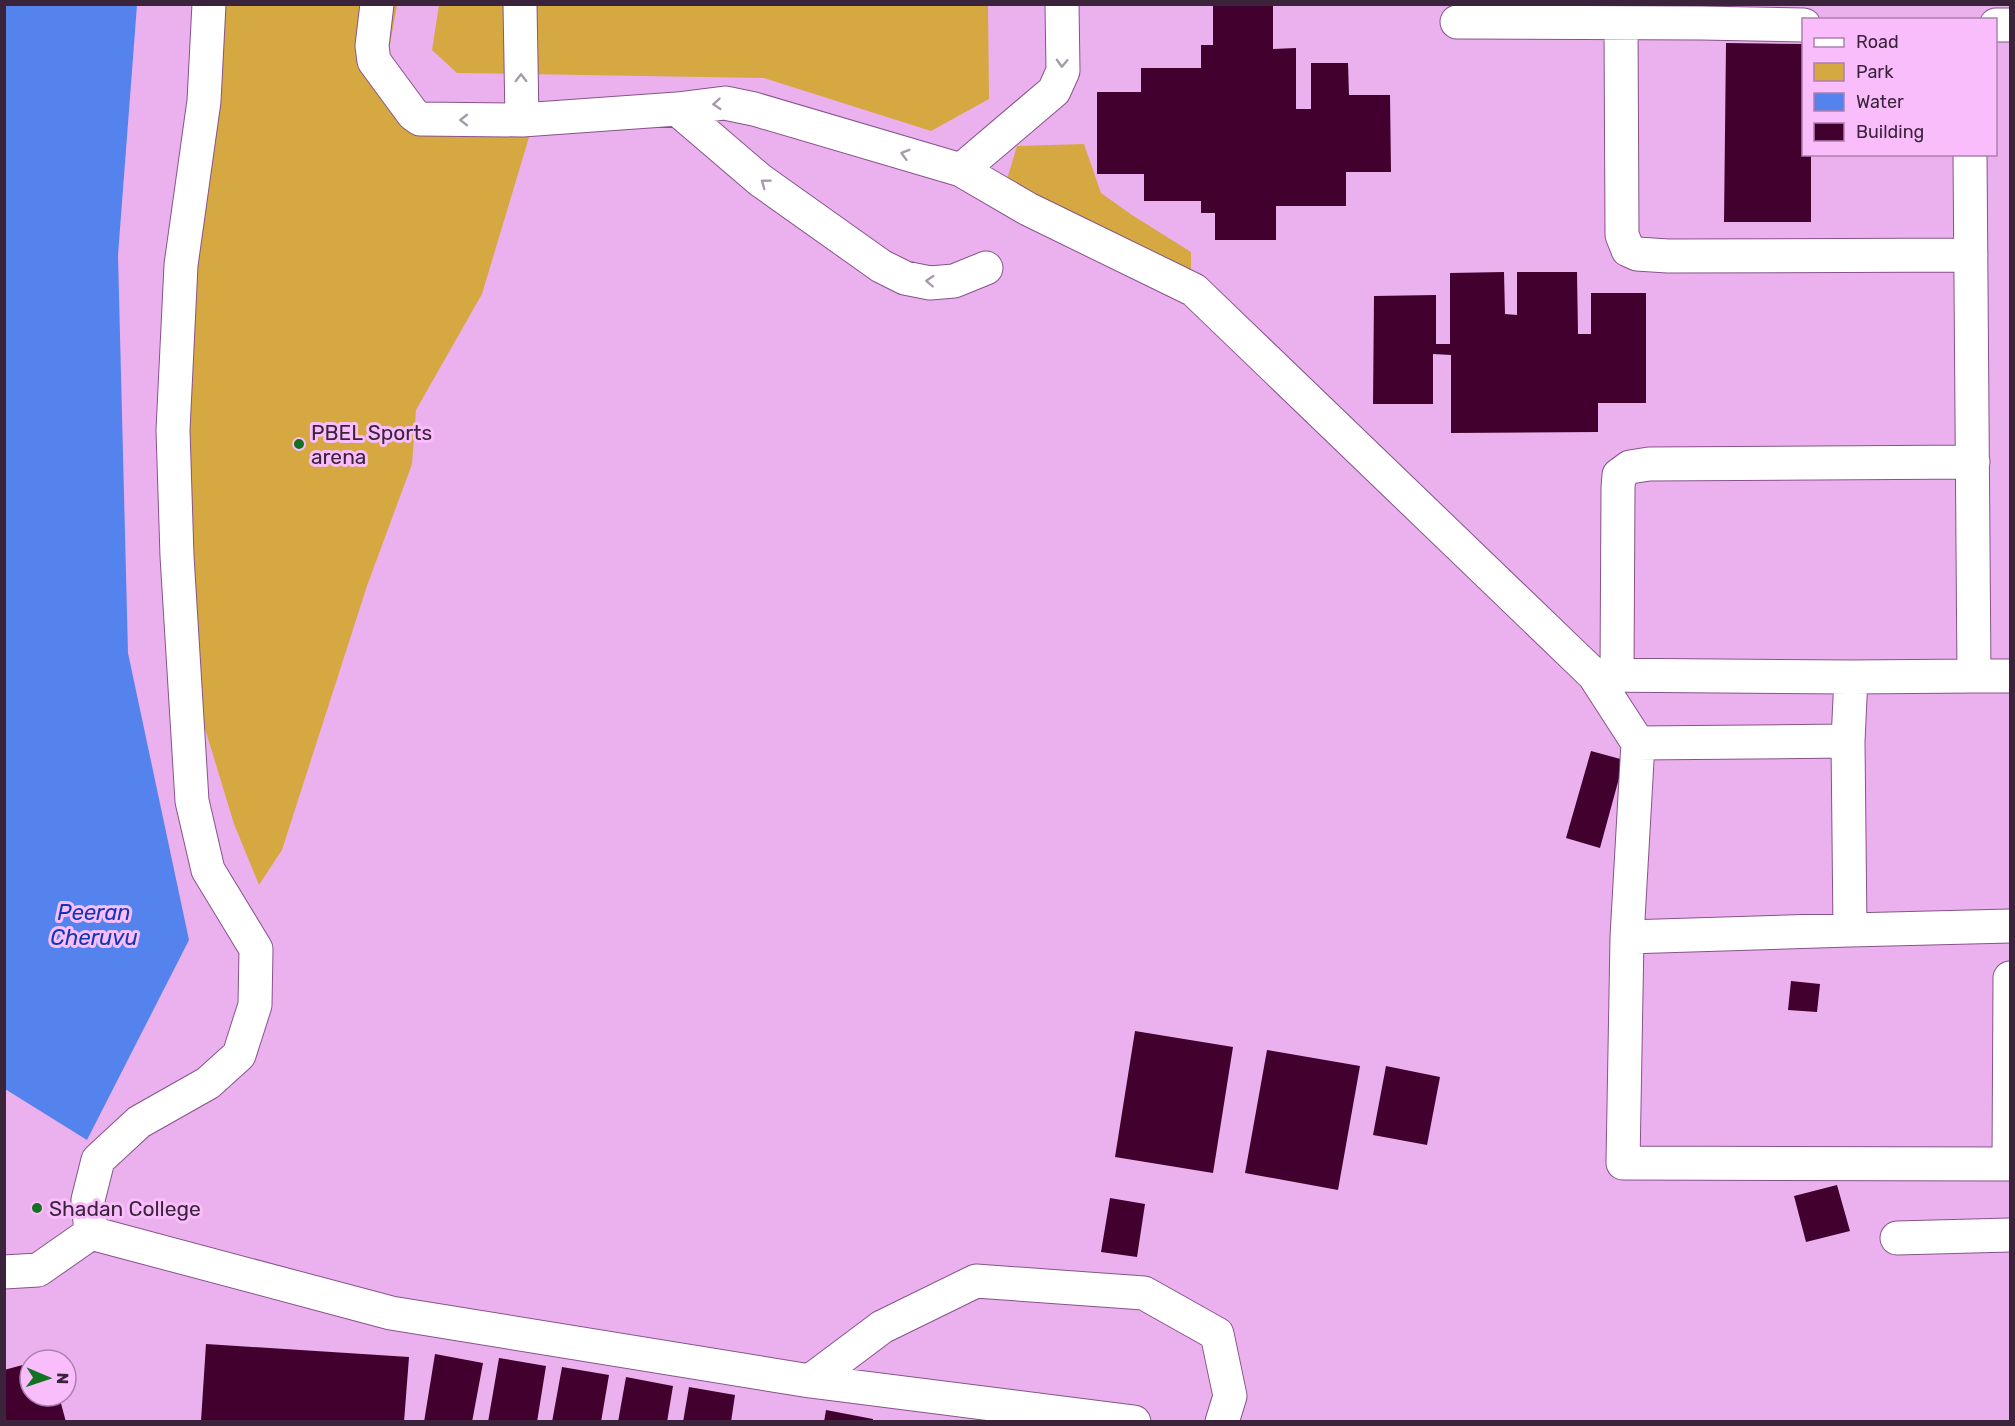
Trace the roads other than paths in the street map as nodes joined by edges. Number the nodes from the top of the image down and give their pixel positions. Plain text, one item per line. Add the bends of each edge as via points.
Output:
1 (209, 4) edge
2 (377, 4) edge
3 (520, 4) edge
4 (1062, 4) edge
5 (1701, 14) edge
6 (1457, 22) dead end
7 (1621, 23) junction
8 (1802, 25) edge
9 (677, 109) junction
10 (522, 120) junction
11 (1970, 156) edge
12 (961, 170) junction
13 (1971, 255) junction
14 (986, 268) dead end
15 (1973, 462) junction
16 (1605, 675) junction
17 (1974, 676) junction
18 (2010, 676) edge
19 (1851, 677) junction
20 (1848, 741) junction
21 (1638, 743) junction
22 (2010, 926) edge
23 (1850, 930) junction
24 (1627, 937) junction
25 (2010, 978) edge
26 (2010, 1164) edge
27 (91, 1233) junction
28 (2010, 1235) edge
29 (1897, 1238) dead end
30 (4, 1272) edge
31 (810, 1381) junction
32 (1134, 1422) edge
33 (1222, 1422) edge

1 - 27 street via 204,101 181,266 173,430 177,556 192,801 208,870 256,949 255,1005 239,1055 208,1083 139,1122 98,1160 88,1200
10 -> 2 street via 420,119 374,61
10 -> 3 street
4 -> 12 street via 1063,71 1054,91
5 - 7 street
5 - 8 street
6 - 7 street
7 - 13 street via 1622,235 1628,250 1637,255 1668,256
9 - 10 street
12 -> 9 street via 754,109 725,103
14 -> 9 street via 954,281 930,283 905,278 881,266 760,180
11 - 13 street
12 - 16 street via 1028,209 1194,290
13 - 15 street
15 - 16 street via 1630,467 1619,475
15 - 17 street
16 - 19 street
16 - 21 street
17 - 18 street
17 - 19 street
19 - 20 street
20 - 21 street
20 - 23 street
21 - 24 street
22 - 23 street
23 - 24 street
24 - 26 street via 1623,1163
25 - 26 street
27 - 30 street via 38,1270
27 - 31 street via 391,1313
28 - 29 street
31 - 32 street
31 - 33 street via 882,1327 976,1281 1143,1293 1217,1334 1230,1396

